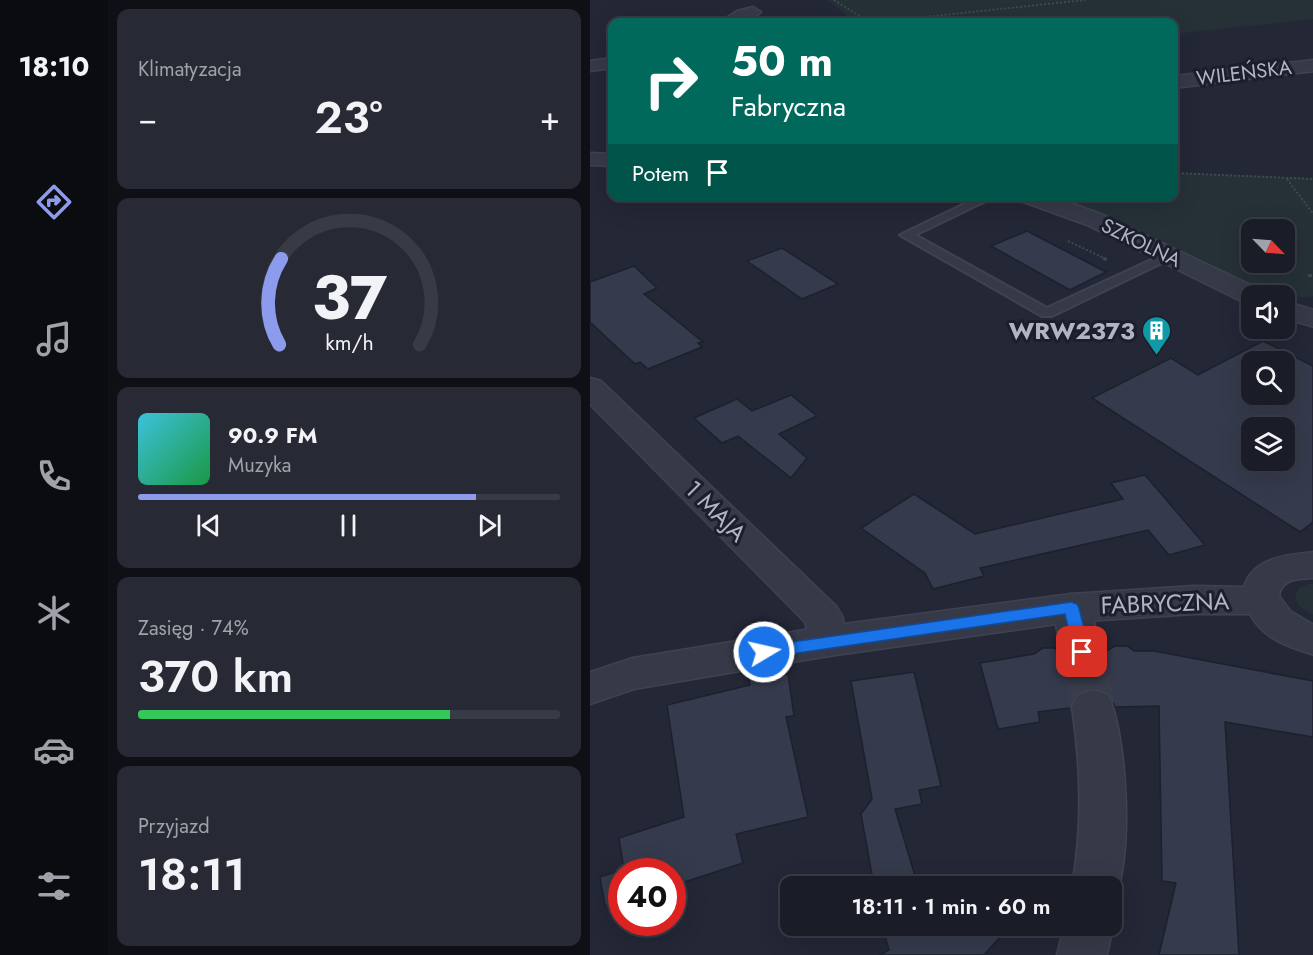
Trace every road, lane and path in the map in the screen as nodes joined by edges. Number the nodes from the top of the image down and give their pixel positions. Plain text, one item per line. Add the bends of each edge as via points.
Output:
1 (834, 0) edge
2 (1085, 0) edge
3 (753, 12) dead end
4 (736, 18) edge
5 (863, 18) edge
6 (915, 18) edge
7 (608, 64) edge
8 (1313, 65) edge
9 (590, 66) edge
10 (1178, 82) edge
11 (590, 159) edge
12 (608, 160) edge
13 (1178, 173) edge
14 (1287, 178) junction
15 (1313, 179) edge
16 (979, 201) edge
17 (1043, 201) edge
18 (1313, 215) edge
19 (1168, 257) junction
20 (1313, 275) edge
21 (1308, 276) dead end
22 (1241, 291) edge
23 (1295, 313) edge
24 (1313, 319) edge
25 (590, 387) edge
26 (1313, 565) edge
27 (1260, 602) junction
28 (1071, 608) junction
29 (1313, 640) edge
30 (829, 641) junction
31 (1082, 652) tunnel mouth
32 (590, 688) edge
33 (1093, 707) tunnel mouth
34 (1097, 876) edge
35 (1086, 936) edge
36 (1082, 955) edge

1 - 5 path
2 - 6 path
3 - 4 street
7 - 9 street
8 - 10 street, WILEŃSKA
11 - 12 street
13 - 14 path
14 - 15 path
14 - 18 path
16 - 19 lane via 906,235 1047,313
17 - 19 street, SZKOLNA via 1095,220
19 - 22 street, SZKOLNA
20 - 21 path
23 - 24 street
25 - 30 street, 1 MAJA via 822,616
26 - 27 street via 1292,564 1273,572 1261,585
27 - 28 street, FABRYCZNA via 1194,600
27 - 29 street via 1273,620 1295,635
28 - 30 street, FABRYCZNA
28 - 31 street, FABRYCZNA
30 - 32 street, FABRYCZNA via 632,674
33 - 34 street via 1103,767 1105,823
35 - 36 street

